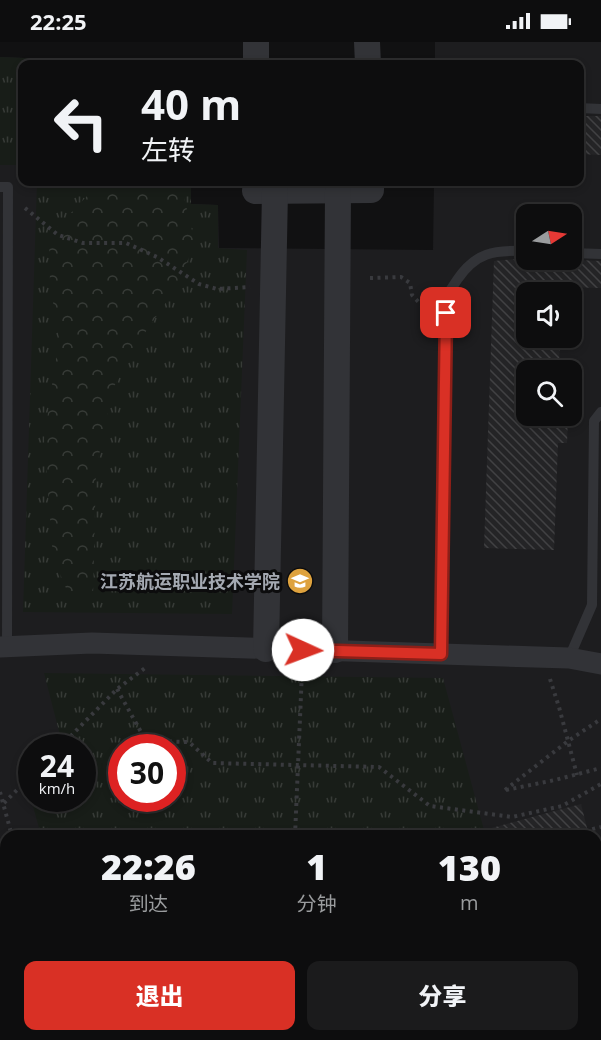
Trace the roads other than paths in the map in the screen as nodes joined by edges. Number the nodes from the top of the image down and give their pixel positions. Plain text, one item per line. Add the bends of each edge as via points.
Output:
1 (256, 42) edge
2 (368, 42) edge
3 (256, 60) edge
4 (368, 60) edge
5 (584, 108) edge
6 (601, 109) edge
7 (265, 186) edge
8 (371, 186) edge
9 (4, 187) edge
10 (338, 191) junction
11 (516, 251) edge
12 (582, 253) edge
13 (601, 254) edge
14 (601, 412) edge
15 (4, 516) edge
16 (4, 647) edge
17 (266, 648) junction
18 (335, 650) junction
19 (441, 654) junction
20 (569, 658) junction
21 (601, 664) edge

1 - 3 street
2 - 4 street
5 - 6 lane
7 - 10 street
7 - 17 street
8 - 10 street via 371,190
9 - 15 lane
10 - 18 street
11 - 19 lane via 485,254 473,261 447,296
12 - 13 lane
14 - 20 lane via 594,421 592,605
15 - 16 lane
16 - 17 street via 92,643
17 - 18 street
18 - 19 street
19 - 20 street
20 - 21 street

